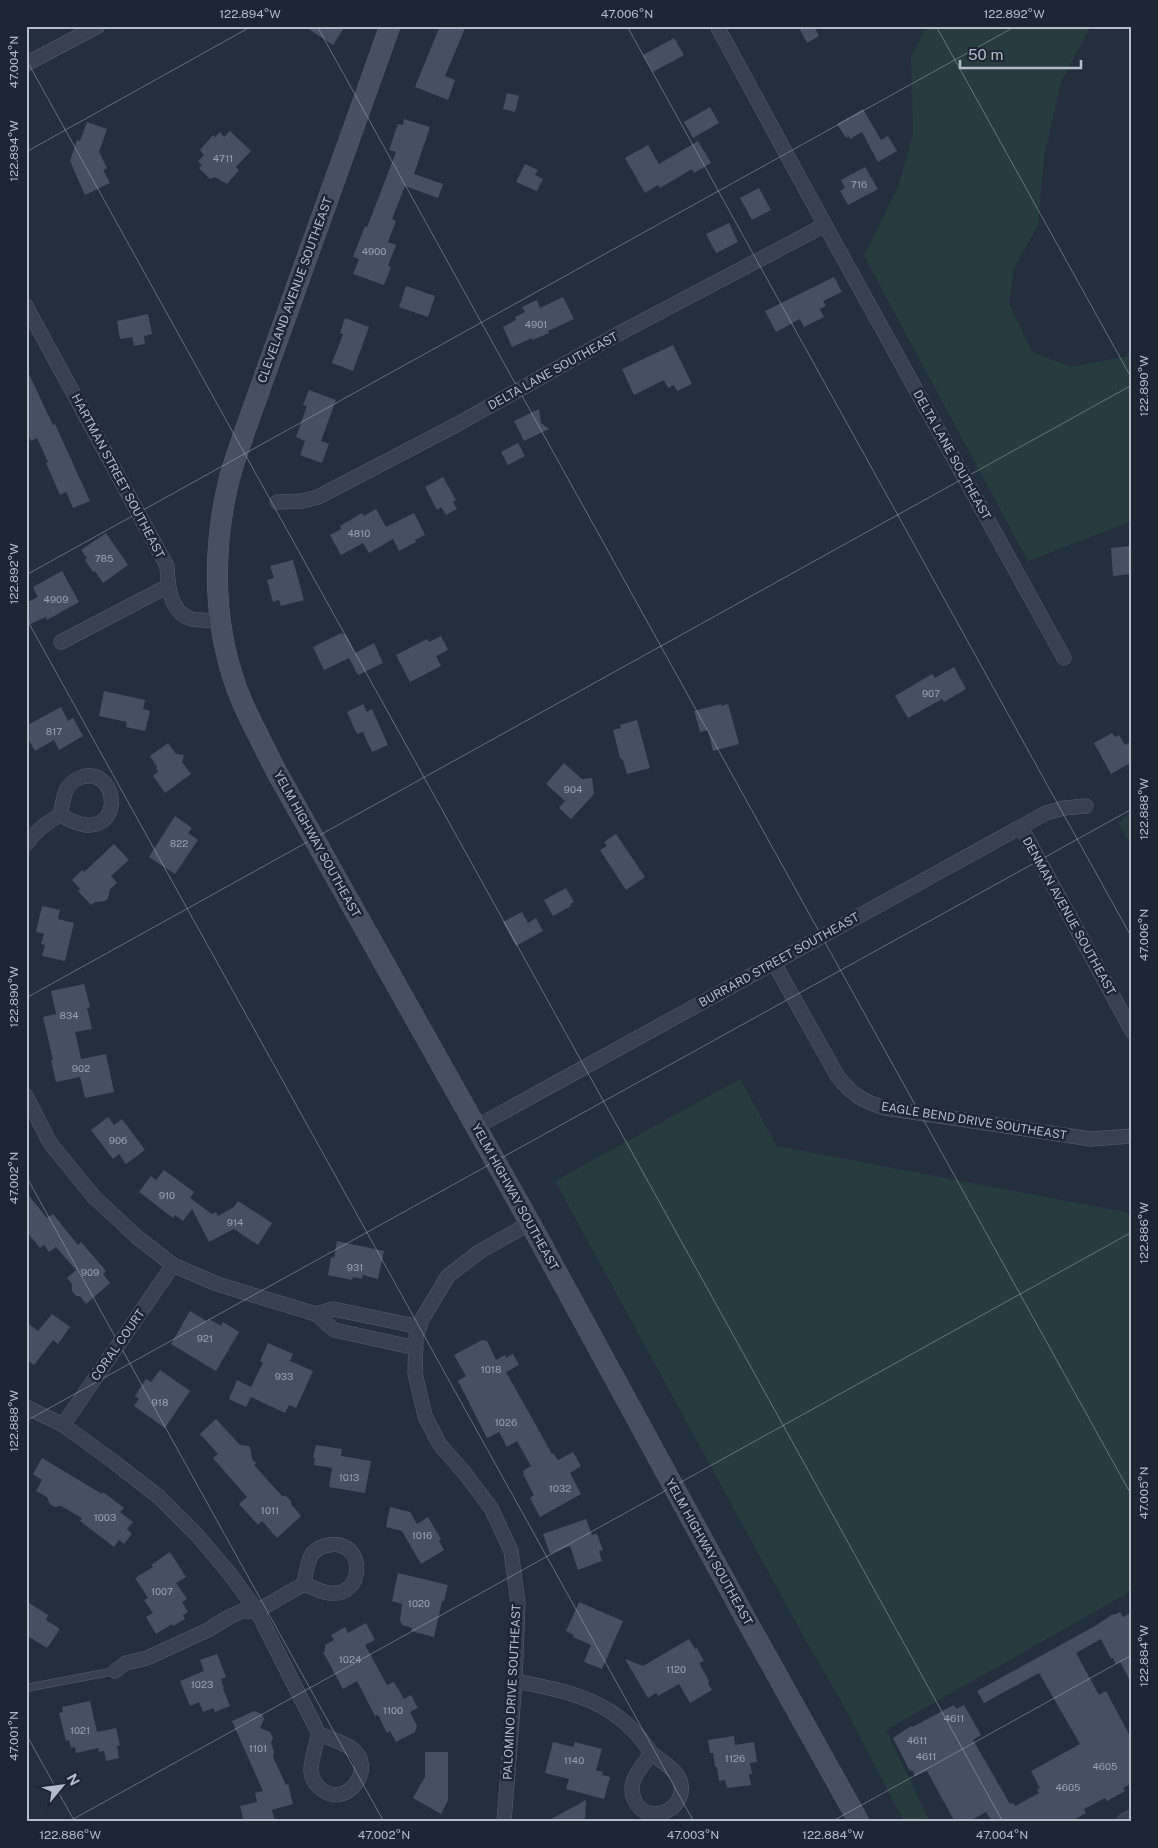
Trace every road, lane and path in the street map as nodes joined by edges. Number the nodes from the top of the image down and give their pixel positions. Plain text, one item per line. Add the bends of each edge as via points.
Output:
1 (98, 26) edge
2 (390, 26) edge
3 (717, 26) edge
4 (26, 64) edge
5 (825, 225) junction
6 (26, 306) edge
7 (278, 502) dead end
8 (218, 557) joint
9 (168, 586) junction
10 (220, 621) junction
11 (61, 642) dead end
12 (1064, 658) dead end
13 (1086, 806) dead end
14 (60, 815) dead end
15 (1021, 827) junction
16 (26, 844) edge
17 (774, 963) junction
18 (1132, 1031) edge
19 (26, 1096) edge
20 (476, 1126) junction
21 (1132, 1136) edge
22 (530, 1223) junction
23 (173, 1265) junction
24 (316, 1314) junction
25 (420, 1327) junction
26 (416, 1348) junction
27 (26, 1408) edge
28 (63, 1425) junction
29 (304, 1584) dead end
30 (257, 1611) junction
31 (115, 1671) joint
32 (515, 1681) junction
33 (26, 1688) edge
34 (319, 1734) junction
35 (651, 1753) dead end
36 (1132, 1819) edge
37 (504, 1822) edge
38 (859, 1822) edge
39 (1126, 1822) edge

1 - 4 street
2 - 8 main road, CLEVELAND AVENUE SOUTHEAST via 238,450 220,524
3 - 5 street, DELTA LANE SOUTHEAST
5 - 7 street, DELTA LANE SOUTHEAST via 318,497
5 - 12 street, DELTA LANE SOUTHEAST
6 - 9 street, HARTMAN STREET SOUTHEAST via 167,566
8 - 10 main road, YELM HIGHWAY SOUTHEAST
9 - 10 street, HARTMAN STREET SOUTHEAST via 172,601 181,613 192,619
9 - 11 street
10 - 20 main road, YELM HIGHWAY SOUTHEAST via 228,660 243,704 275,769
13 - 15 street, BURRARD STREET SOUTHEAST via 1046,813
14 - 16 street via 36,831
15 - 17 street, BURRARD STREET SOUTHEAST
15 - 18 street, DENMAN AVENUE SOUTHEAST
17 - 20 street, BURRARD STREET SOUTHEAST
17 - 21 street, EAGLE BEND DRIVE SOUTHEAST via 838,1077 866,1102 885,1108 1091,1139
19 - 23 street via 50,1143 94,1198 137,1238
20 - 22 main road, YELM HIGHWAY SOUTHEAST
22 - 25 street, PALOMINO DRIVE SOUTHEAST via 479,1252 448,1276
22 - 38 main road, YELM HIGHWAY SOUTHEAST
23 - 24 street via 217,1284
23 - 28 street, CORAL COURT
24 - 25 street via 333,1309
24 - 26 street via 334,1330
25 - 26 street, PALOMINO DRIVE SOUTHEAST
26 - 32 street, PALOMINO DRIVE SOUTHEAST via 416,1373 425,1416 440,1445 491,1508 511,1551 518,1603
27 - 28 street
28 - 30 street via 159,1497 197,1535
29 - 30 street
30 - 31 street via 242,1611 208,1630 147,1658 126,1663
30 - 34 street
31 - 33 lane
32 - 35 street via 564,1691 599,1704 641,1737
32 - 37 street, PALOMINO DRIVE SOUTHEAST
34 - 34 street via 311,1764 314,1780 325,1792 342,1794 350,1791 360,1778 361,1761 351,1748
36 - 39 street

